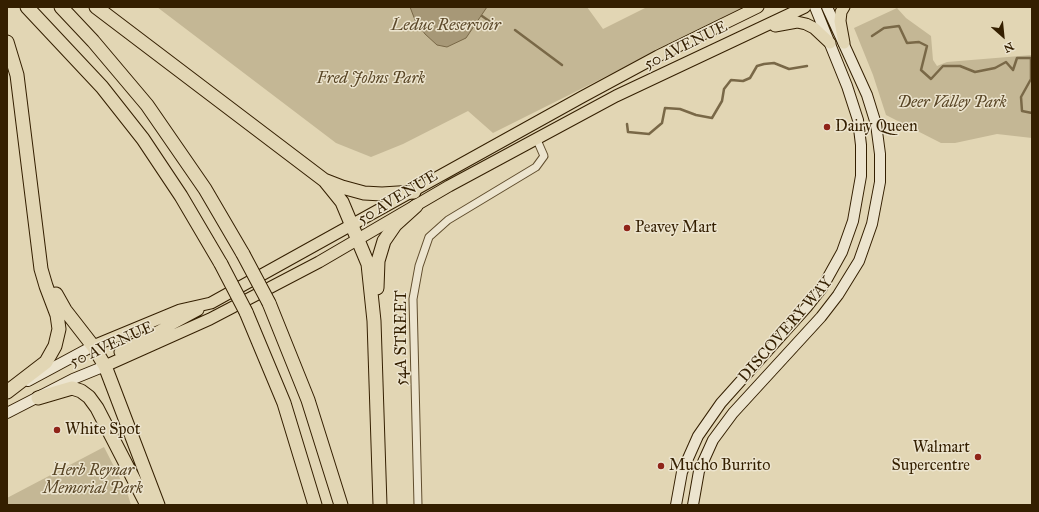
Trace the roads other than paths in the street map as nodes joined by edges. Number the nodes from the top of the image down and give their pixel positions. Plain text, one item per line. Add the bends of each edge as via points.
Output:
1 (27, 7) edge
2 (61, 7) edge
3 (96, 7) edge
4 (758, 7) edge
5 (805, 7) edge
6 (814, 7) edge
7 (826, 7) edge
8 (844, 7) edge
9 (739, 38) junction
10 (7, 42) edge
11 (830, 43) junction
12 (844, 43) junction
13 (537, 140) junction
14 (324, 180) junction
15 (414, 192) junction
16 (416, 206) junction
17 (34, 214) junction
18 (353, 226) junction
19 (359, 240) junction
20 (293, 276) junction
21 (211, 304) junction
22 (374, 321) junction
23 (93, 346) junction
24 (106, 366) junction
25 (7, 393) edge
26 (38, 398) junction
27 (7, 413) edge
28 (147, 505) edge
29 (158, 505) edge
30 (316, 505) edge
31 (341, 505) edge
32 (380, 505) edge
33 (418, 505) edge
34 (676, 505) edge
35 (693, 505) edge

1 - 30 highway, bridge via 102,87 143,139 181,196 221,264 246,312 284,403
2 - 31 highway, bridge via 147,105 205,189 242,254 269,303 308,400
3 - 14 highway
4 - 15 main road, 50 AVENUE via 651,60
5 - 9 main road, 50 AVENUE
6 - 11 street, DISCOVERY WAY
7 - 12 street, DISCOVERY WAY
8 - 12 main road via 840,21
9 - 11 main road via 797,22 814,28
9 - 13 main road, 50 AVENUE via 616,96
10 - 17 highway via 17,75
11 - 34 street, DISCOVERY WAY via 854,104 860,132 860,176 848,236 834,268 812,301 721,403 702,430 687,458 679,483
12 - 35 street, DISCOVERY WAY via 872,108 880,154 880,182 869,236 854,271 834,300 718,432 700,466
13 - 16 main road, 50 AVENUE
13 - 33 street, 54A STREET via 544,156 536,167 448,220 428,237 413,298
14 - 15 highway via 364,193
14 - 18 highway via 342,202
15 - 18 main road, 50 AVENUE
16 - 19 main road, 50 AVENUE
16 - 22 highway via 389,233 380,251
17 - 23 highway via 44,263 53,289 65,310
17 - 25 highway via 42,270 57,316 57,340 46,362
18 - 19 highway
18 - 20 main road via 348,239
18 - 21 main road, 50 AVENUE
19 - 20 main road, 50 AVENUE
19 - 22 highway via 368,264
20 - 24 main road, 50 AVENUE via 210,319
21 - 23 main road, 50 AVENUE via 180,310
21 - 24 main road via 132,344 112,356
22 - 32 highway
23 - 24 highway
23 - 25 street, 50 AVENUE
24 - 26 street, 50 AVENUE
24 - 29 highway
26 - 27 street, 50 AVENUE
26 - 28 highway via 72,388 89,397

